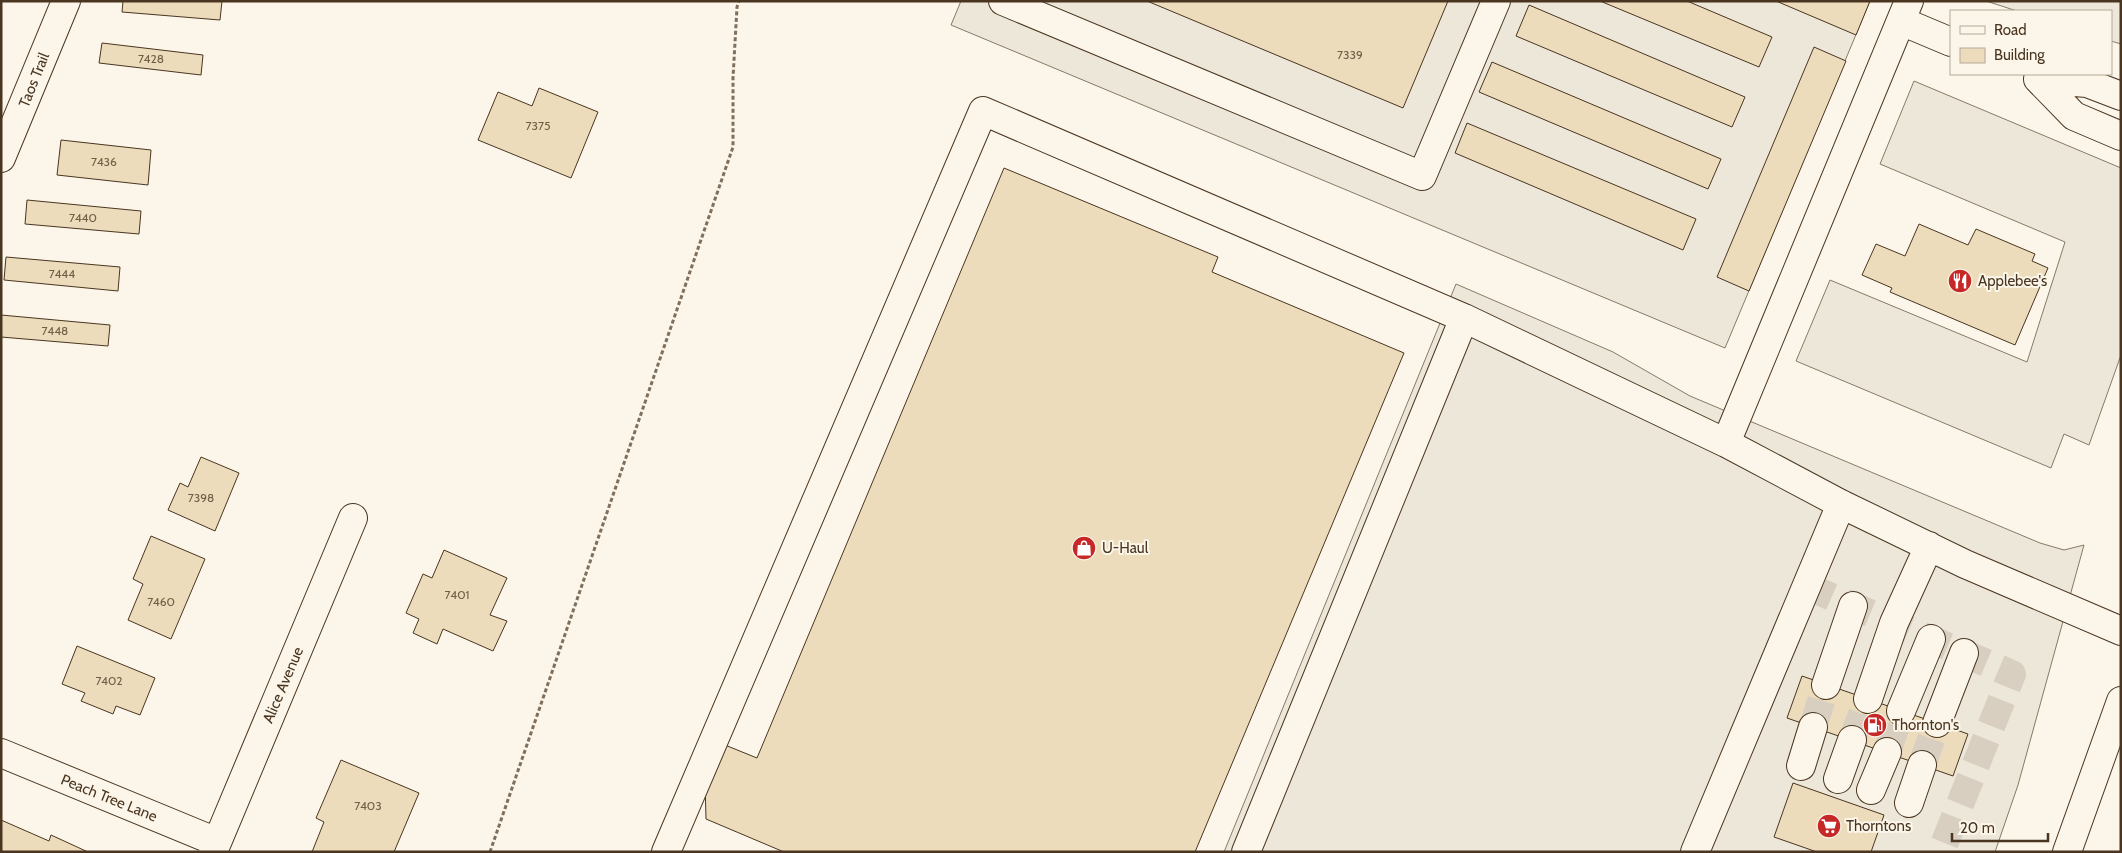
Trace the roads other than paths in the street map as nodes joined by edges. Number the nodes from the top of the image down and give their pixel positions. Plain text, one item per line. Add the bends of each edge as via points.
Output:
1 (66, 1) edge
2 (1004, 1) edge
3 (1496, 1) edge
4 (1905, 11) edge
5 (1950, 41) edge
6 (2031, 77) edge
7 (2121, 96) edge
8 (2121, 136) edge
9 (1, 158) edge
10 (1464, 318) junction
11 (1726, 443) junction
12 (1841, 504) junction
13 (353, 518) dead end
14 (1929, 546) junction
15 (1853, 606) dead end
16 (2121, 631) edge
17 (1931, 639) dead end
18 (1964, 653) dead end
19 (1826, 685) tunnel mouth
20 (1868, 699) tunnel mouth
21 (2121, 701) edge
22 (1901, 711) tunnel mouth
23 (1937, 723) tunnel mouth
24 (1813, 727) tunnel mouth
25 (1852, 740) tunnel mouth
26 (1887, 752) tunnel mouth
27 (1, 753) edge
28 (1801, 766) dead end
29 (1922, 766) tunnel mouth
30 (1838, 779) dead end
31 (1871, 790) dead end
32 (1909, 802) dead end
33 (215, 847) edge
34 (1697, 851) edge
35 (666, 852) edge
36 (1246, 852) edge
37 (2068, 852) edge

1 - 9 street, Taos Trail
2 - 3 street via 1422,176
4 - 5 street
4 - 11 street
6 - 7 street via 2087,83
6 - 8 street via 2074,116
10 - 11 street
10 - 35 street via 983,111
10 - 36 street
11 - 12 street
12 - 14 street
12 - 34 street
13 - 33 street, Alice Avenue
14 - 16 street
14 - 20 street via 1894,624
15 - 19 street
17 - 22 street
18 - 23 street
21 - 37 street
24 - 28 street
25 - 30 street
26 - 31 street
27 - 33 street, Peach Tree Lane
29 - 32 street

